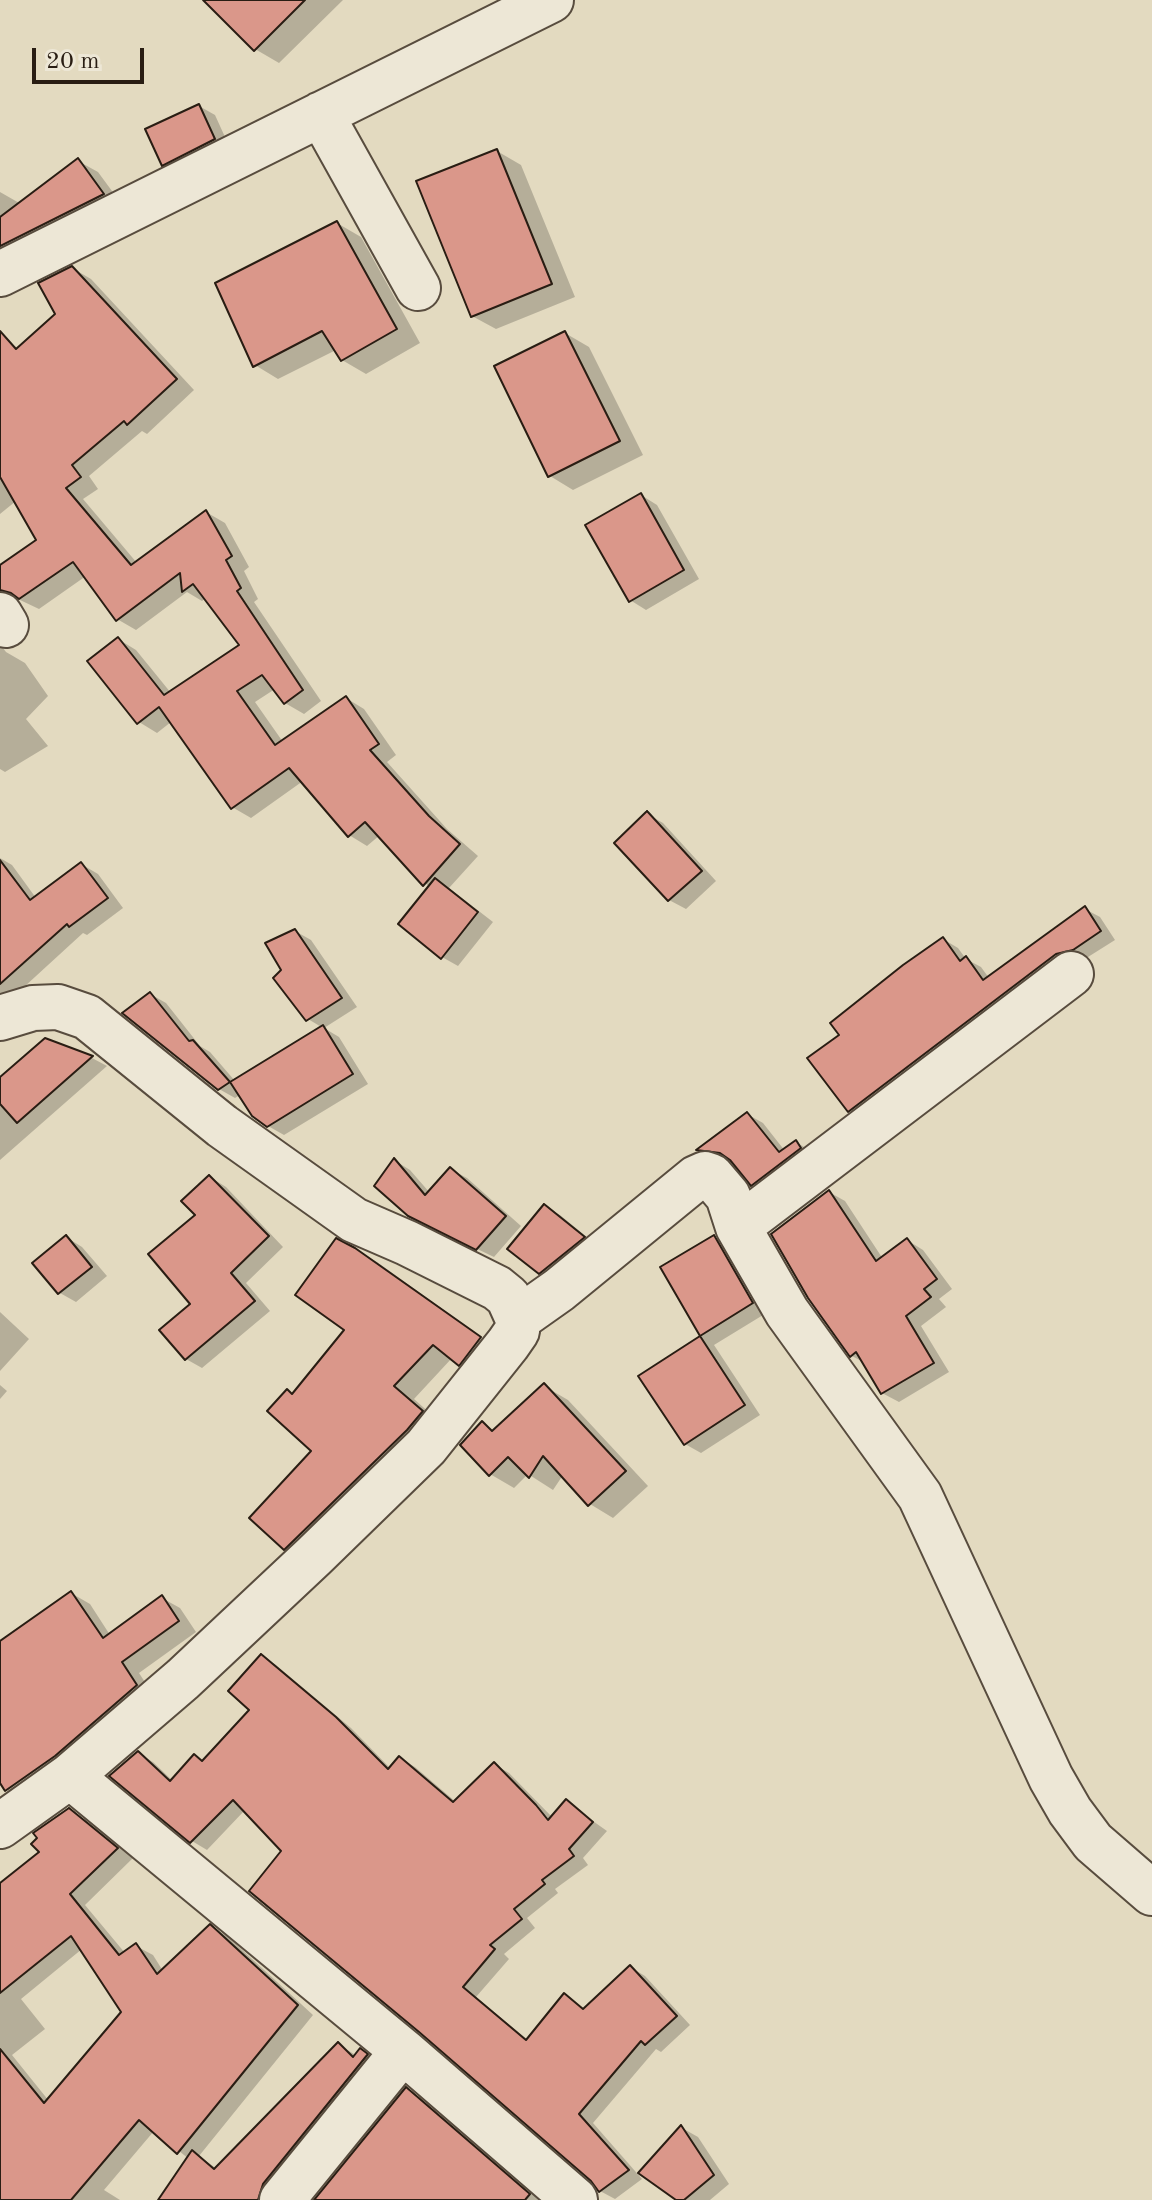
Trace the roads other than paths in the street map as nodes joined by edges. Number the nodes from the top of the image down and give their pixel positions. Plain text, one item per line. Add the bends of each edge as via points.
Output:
1 (551, 0) edge
2 (321, 114) junction
3 (0, 274) edge
4 (418, 288) dead end
5 (1071, 974) dead end
6 (0, 1018) edge
7 (738, 1227) junction
8 (518, 1319) junction
9 (70, 1776) junction
10 (0, 1826) edge
11 (1152, 1893) edge
12 (403, 2051) junction
13 (282, 2200) edge
14 (575, 2200) edge

1 - 2 street
2 - 3 street
2 - 4 street
5 - 7 street
6 - 8 street via 58,1007 87,1017 222,1126 354,1220 497,1288 508,1297
7 - 8 street via 728,1196 705,1174
7 - 11 street via 787,1312 920,1496 1070,1811 1093,1842
8 - 9 street via 508,1344 426,1447 183,1679
9 - 10 street
9 - 12 street
12 - 13 street
12 - 14 street

